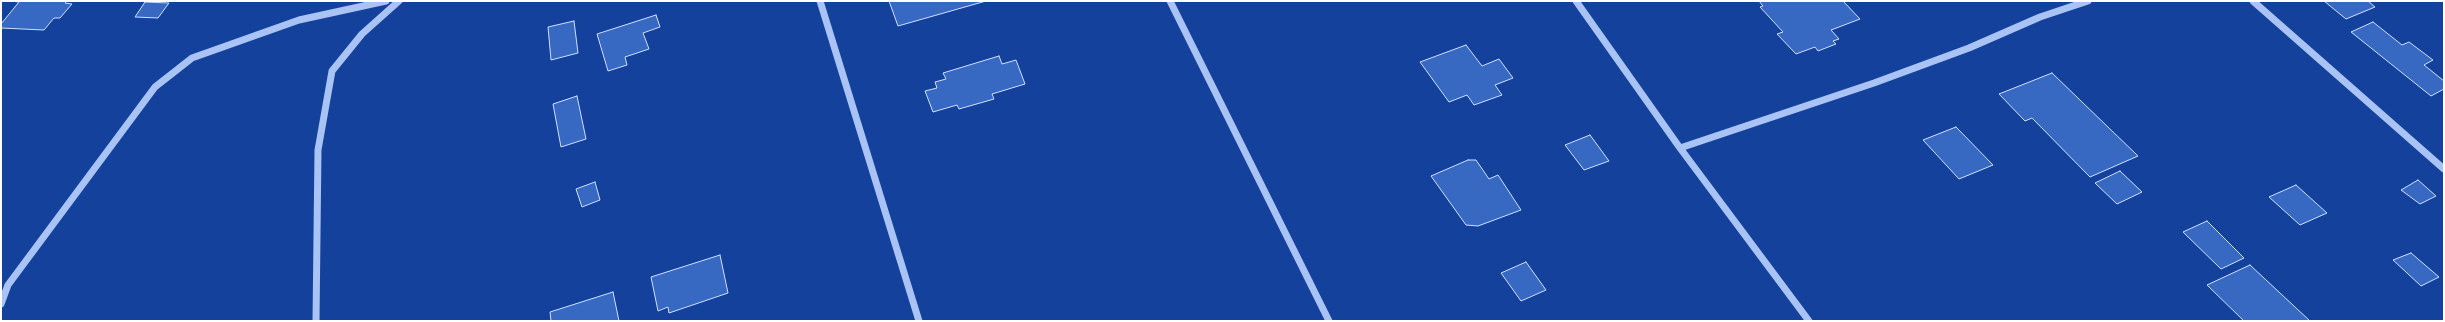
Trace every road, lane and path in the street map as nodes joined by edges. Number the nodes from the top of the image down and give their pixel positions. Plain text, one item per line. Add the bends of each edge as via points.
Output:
1 (386, 1) edge
2 (399, 1) edge
3 (820, 1) edge
4 (1170, 1) edge
5 (1576, 1) edge
6 (2088, 1) edge
7 (2253, 1) edge
8 (1680, 148) junction
9 (2444, 169) edge
10 (1, 304) edge
11 (316, 321) edge
12 (919, 321) edge
13 (1329, 321) edge
14 (1808, 321) edge

1 - 10 street via 299,20 192,58 156,87 8,285
2 - 11 street via 362,34 332,71 318,150
3 - 12 street
4 - 13 street
5 - 8 street
6 - 8 street via 2040,17 1970,48 1903,73
7 - 9 street
8 - 14 street

